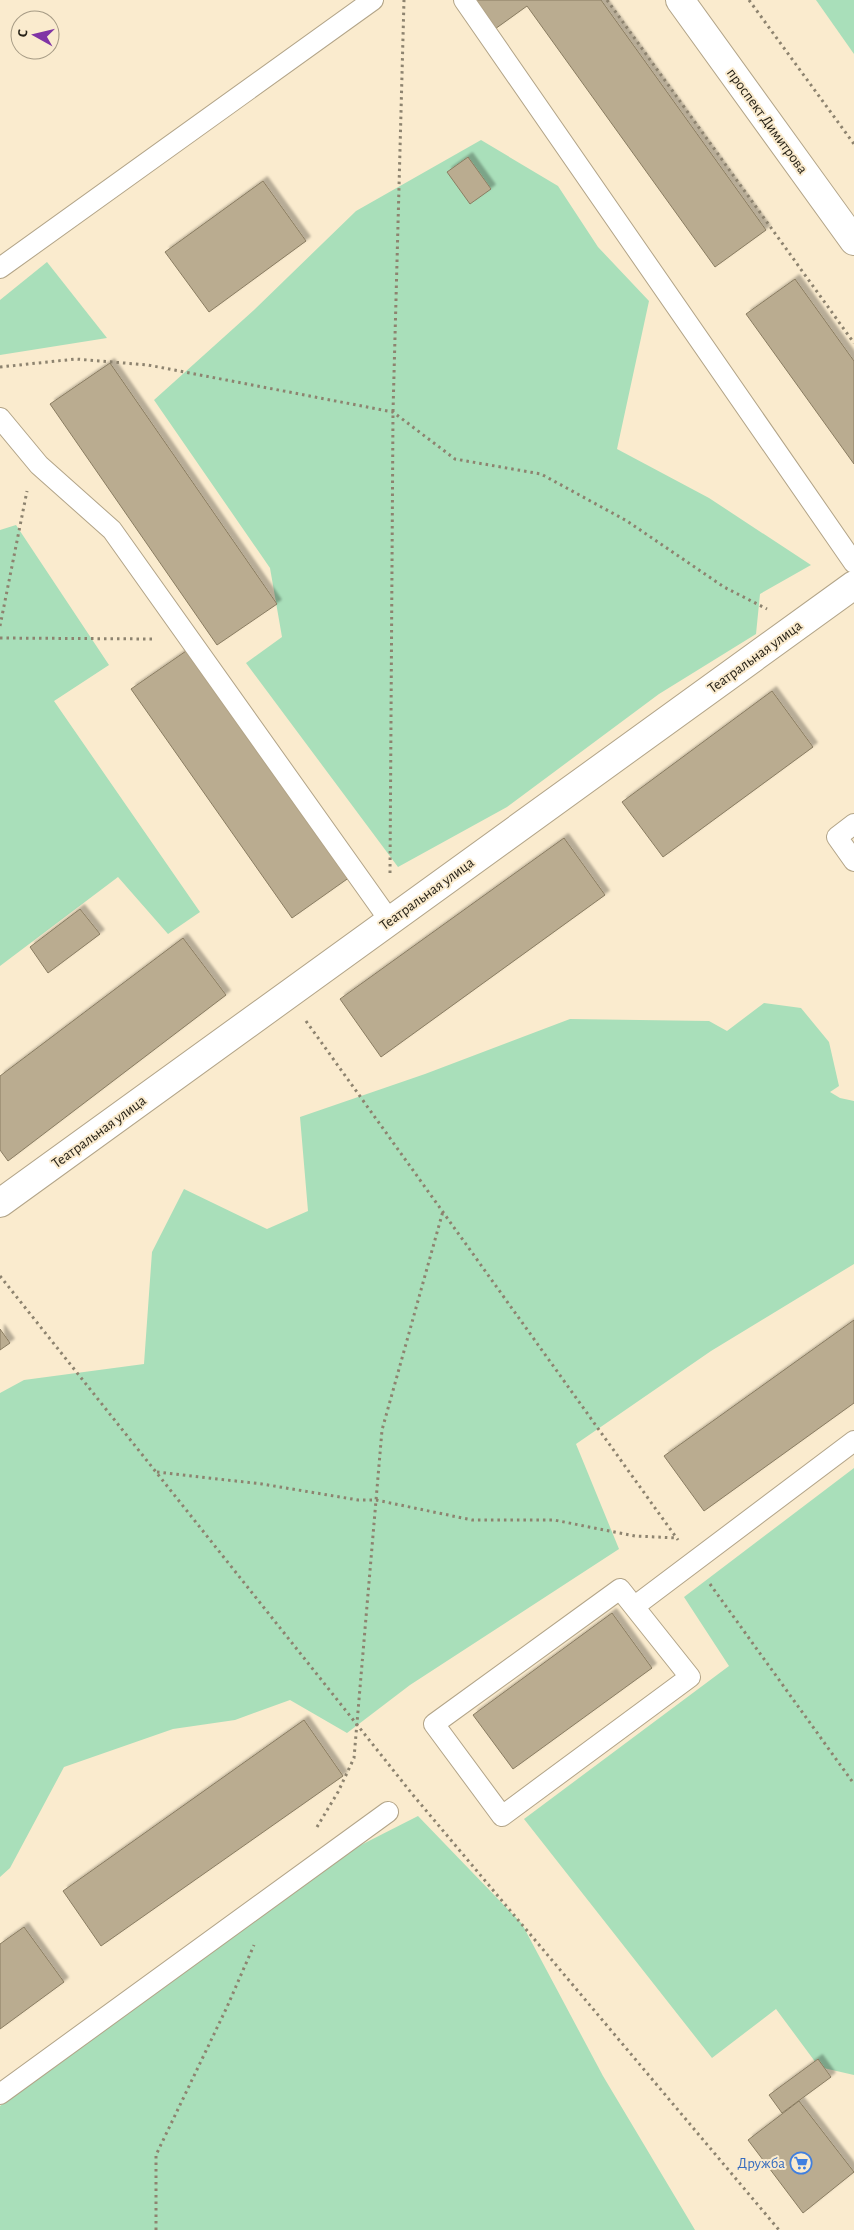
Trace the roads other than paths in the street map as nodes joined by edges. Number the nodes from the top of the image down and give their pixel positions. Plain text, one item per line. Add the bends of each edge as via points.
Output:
1 (373, 0) edge
2 (464, 0) edge
3 (680, 0) edge
4 (854, 241) edge
5 (0, 268) edge
6 (0, 418) edge
7 (854, 563) edge
8 (854, 585) edge
9 (854, 824) edge
10 (854, 861) edge
11 (390, 921) junction
12 (0, 1203) edge
13 (854, 1441) edge
14 (635, 1606) junction
15 (388, 1812) dead end
16 (0, 2094) edge

1 - 5 lane
2 - 7 lane
3 - 4 street, проспект Димитрова
6 - 11 lane via 34,458 112,530
8 - 11 street, Театральная улица
9 - 10 lane via 837,837
11 - 12 street, Театральная улица
13 - 14 lane
14 - 14 lane via 690,1677 502,1816 434,1724 620,1589
15 - 16 lane

